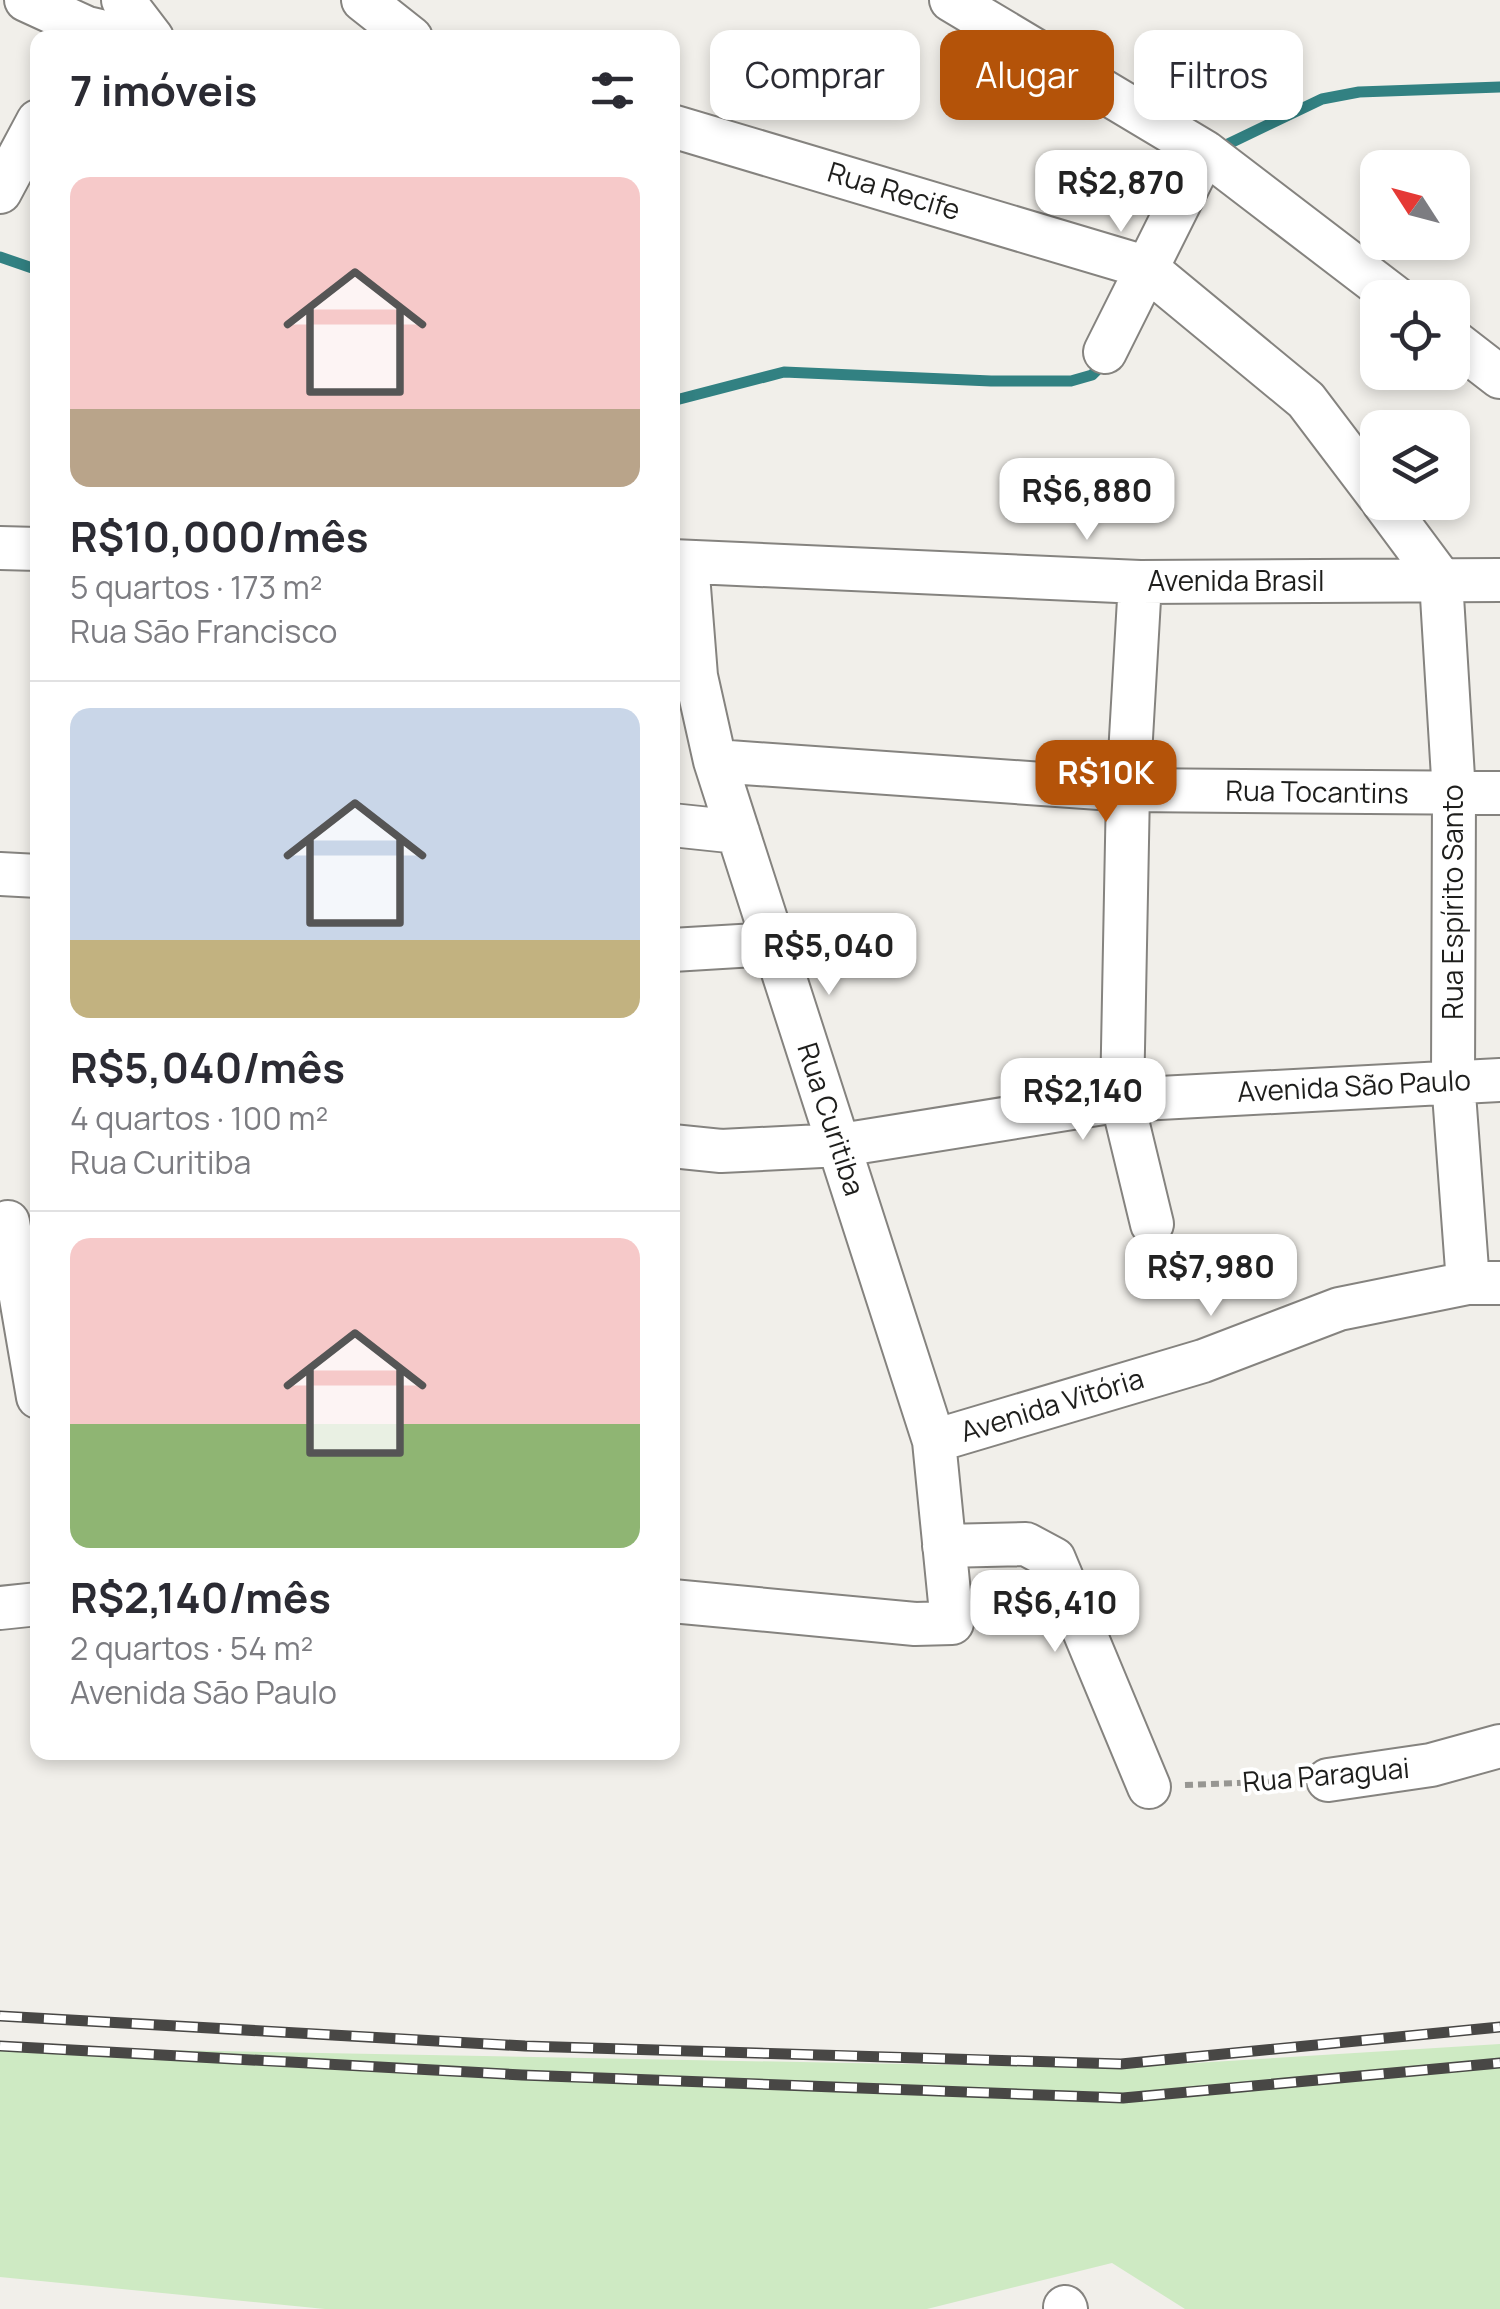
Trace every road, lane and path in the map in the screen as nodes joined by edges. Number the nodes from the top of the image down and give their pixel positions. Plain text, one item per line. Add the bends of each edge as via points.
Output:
1 (26, 0) edge
2 (123, 0) edge
3 (362, 0) edge
4 (951, 0) edge
5 (80, 30) edge
6 (146, 30) edge
7 (401, 30) edge
8 (680, 128) edge
9 (30, 135) edge
10 (1205, 152) junction
11 (0, 192) edge
12 (1145, 268) junction
13 (1372, 280) edge
14 (1105, 352) dead end
15 (1470, 354) edge
16 (1500, 377) edge
17 (1360, 471) edge
18 (1396, 520) edge
19 (0, 548) edge
20 (30, 549) edge
21 (680, 561) edge
22 (1441, 580) junction
23 (1500, 580) edge
24 (1140, 582) junction
25 (714, 761) junction
26 (1128, 790) junction
27 (1500, 793) edge
28 (1454, 794) junction
29 (680, 826) edge
30 (738, 832) junction
31 (0, 874) edge
32 (30, 876) edge
33 (772, 944) junction
34 (680, 950) edge
35 (1453, 1080) junction
36 (1500, 1080) edge
37 (1122, 1100) junction
38 (841, 1145) junction
39 (680, 1147) edge
40 (15, 1221) edge
41 (1152, 1224) dead end
42 (1484, 1283) edge
43 (30, 1336) edge
44 (934, 1440) junction
45 (944, 1546) junction
46 (680, 1602) edge
47 (30, 1605) edge
48 (0, 1608) edge
49 (1500, 1746) edge
50 (1328, 1780) joint
51 (1149, 1787) joint

1 - 5 street
2 - 6 street
3 - 7 street
4 - 10 street
8 - 12 street, Rua Recife
9 - 11 street
10 - 12 street
10 - 13 street
12 - 14 street
12 - 17 street, Rua Recife via 1306,400
15 - 16 street
18 - 22 street
19 - 20 street
21 - 24 street, Avenida Brasil
21 - 25 street, Rua Curitiba
22 - 23 street, Avenida Brasil
22 - 24 street, Avenida Brasil
22 - 28 street, Rua Espírito Santo
24 - 26 street
25 - 26 street, Rua Tocantins
25 - 30 street, Rua Curitiba
26 - 28 street, Rua Tocantins
26 - 37 street
27 - 28 street, Rua Tocantins
28 - 35 street, Rua Espírito Santo
29 - 30 street
30 - 33 street, Rua Curitiba
31 - 32 street
33 - 34 street
33 - 38 street, Rua Curitiba
35 - 36 street, Avenida São Paulo
35 - 37 street, Avenida São Paulo
35 - 42 street, Rua Espírito Santo
37 - 38 street, Avenida São Paulo
37 - 41 street
38 - 39 street, Avenida São Paulo
38 - 44 street, Rua Curitiba
40 - 43 street
42 - 44 street, Avenida Vitória via 1338,1308 1203,1360
44 - 45 street, Avenida Vitória
45 - 46 street, Avenida Vitória via 952,1623
45 - 51 street via 1026,1544 1054,1559
47 - 48 street
49 - 50 street, Rua Paraguai via 1431,1765
50 - 51 path, Rua Paraguai

